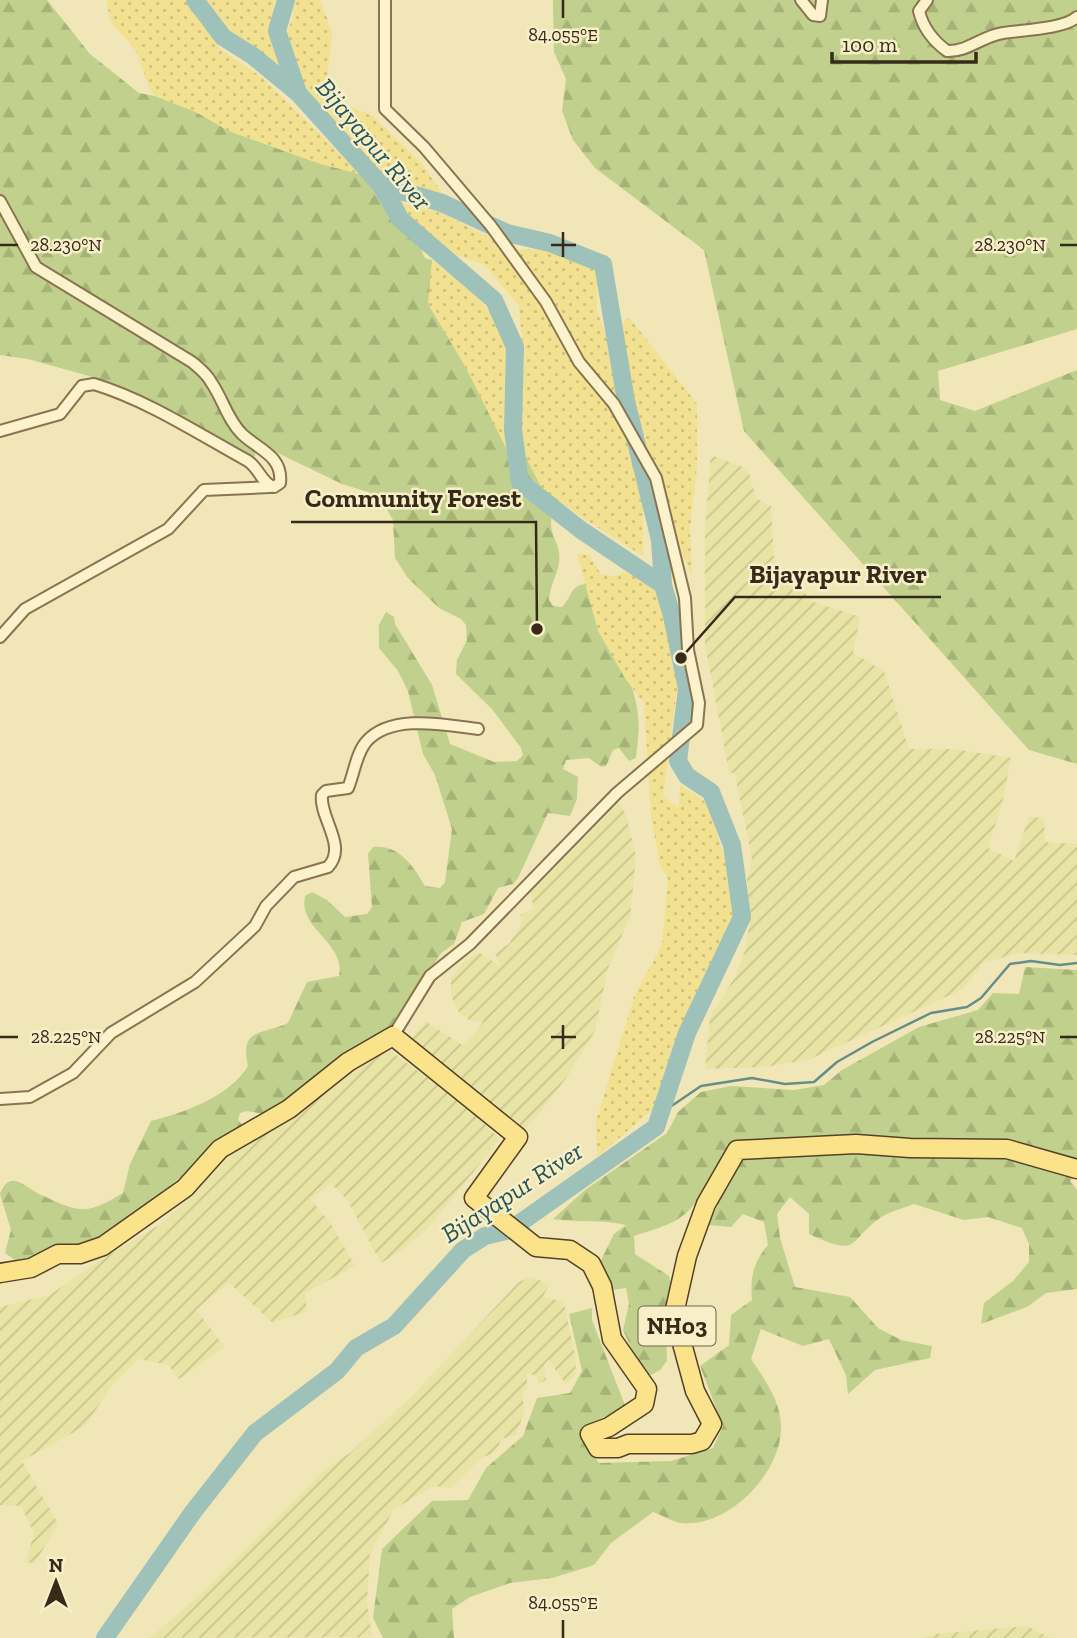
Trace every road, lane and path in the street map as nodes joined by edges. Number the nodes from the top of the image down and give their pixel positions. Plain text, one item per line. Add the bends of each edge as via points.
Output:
1 (385, 0) edge
2 (801, 0) edge
3 (822, 0) edge
4 (928, 0) edge
5 (1077, 18) edge
6 (0, 201) edge
7 (0, 430) edge
8 (270, 486) junction
9 (0, 638) edge
10 (478, 729) dead end
11 (393, 1036) junction
12 (0, 1099) edge
13 (1077, 1169) edge
14 (0, 1273) edge

1 - 11 street via 385,109 491,226 546,302 579,362 614,404 656,478 685,598 688,650 699,703 697,724 617,793 470,944 430,976
2 - 3 street via 813,15 820,16
4 - 5 street via 919,10 921,20 947,51 967,49 999,33 1061,25
6 - 8 street via 36,267 192,362 211,380 228,416 275,460 281,483
7 - 8 street via 60,414 82,386 94,384 175,417 253,465
8 - 9 street via 204,490 168,529 25,609
10 - 12 street via 424,721 384,729 366,741 348,788 322,795 333,836 332,863 294,877 266,906 255,926 195,982 111,1033 73,1073 30,1097
11 - 13 main road, NH03 via 518,1136 474,1198 536,1247 570,1250 591,1264 602,1286 612,1339 647,1389 644,1404 590,1434 598,1448 692,1444 702,1441 712,1424 695,1391 674,1314 687,1256 706,1204 737,1150 856,1144 1007,1149
11 - 14 main road via 348,1062 289,1109 220,1149 185,1188 103,1247 58,1254 31,1268

